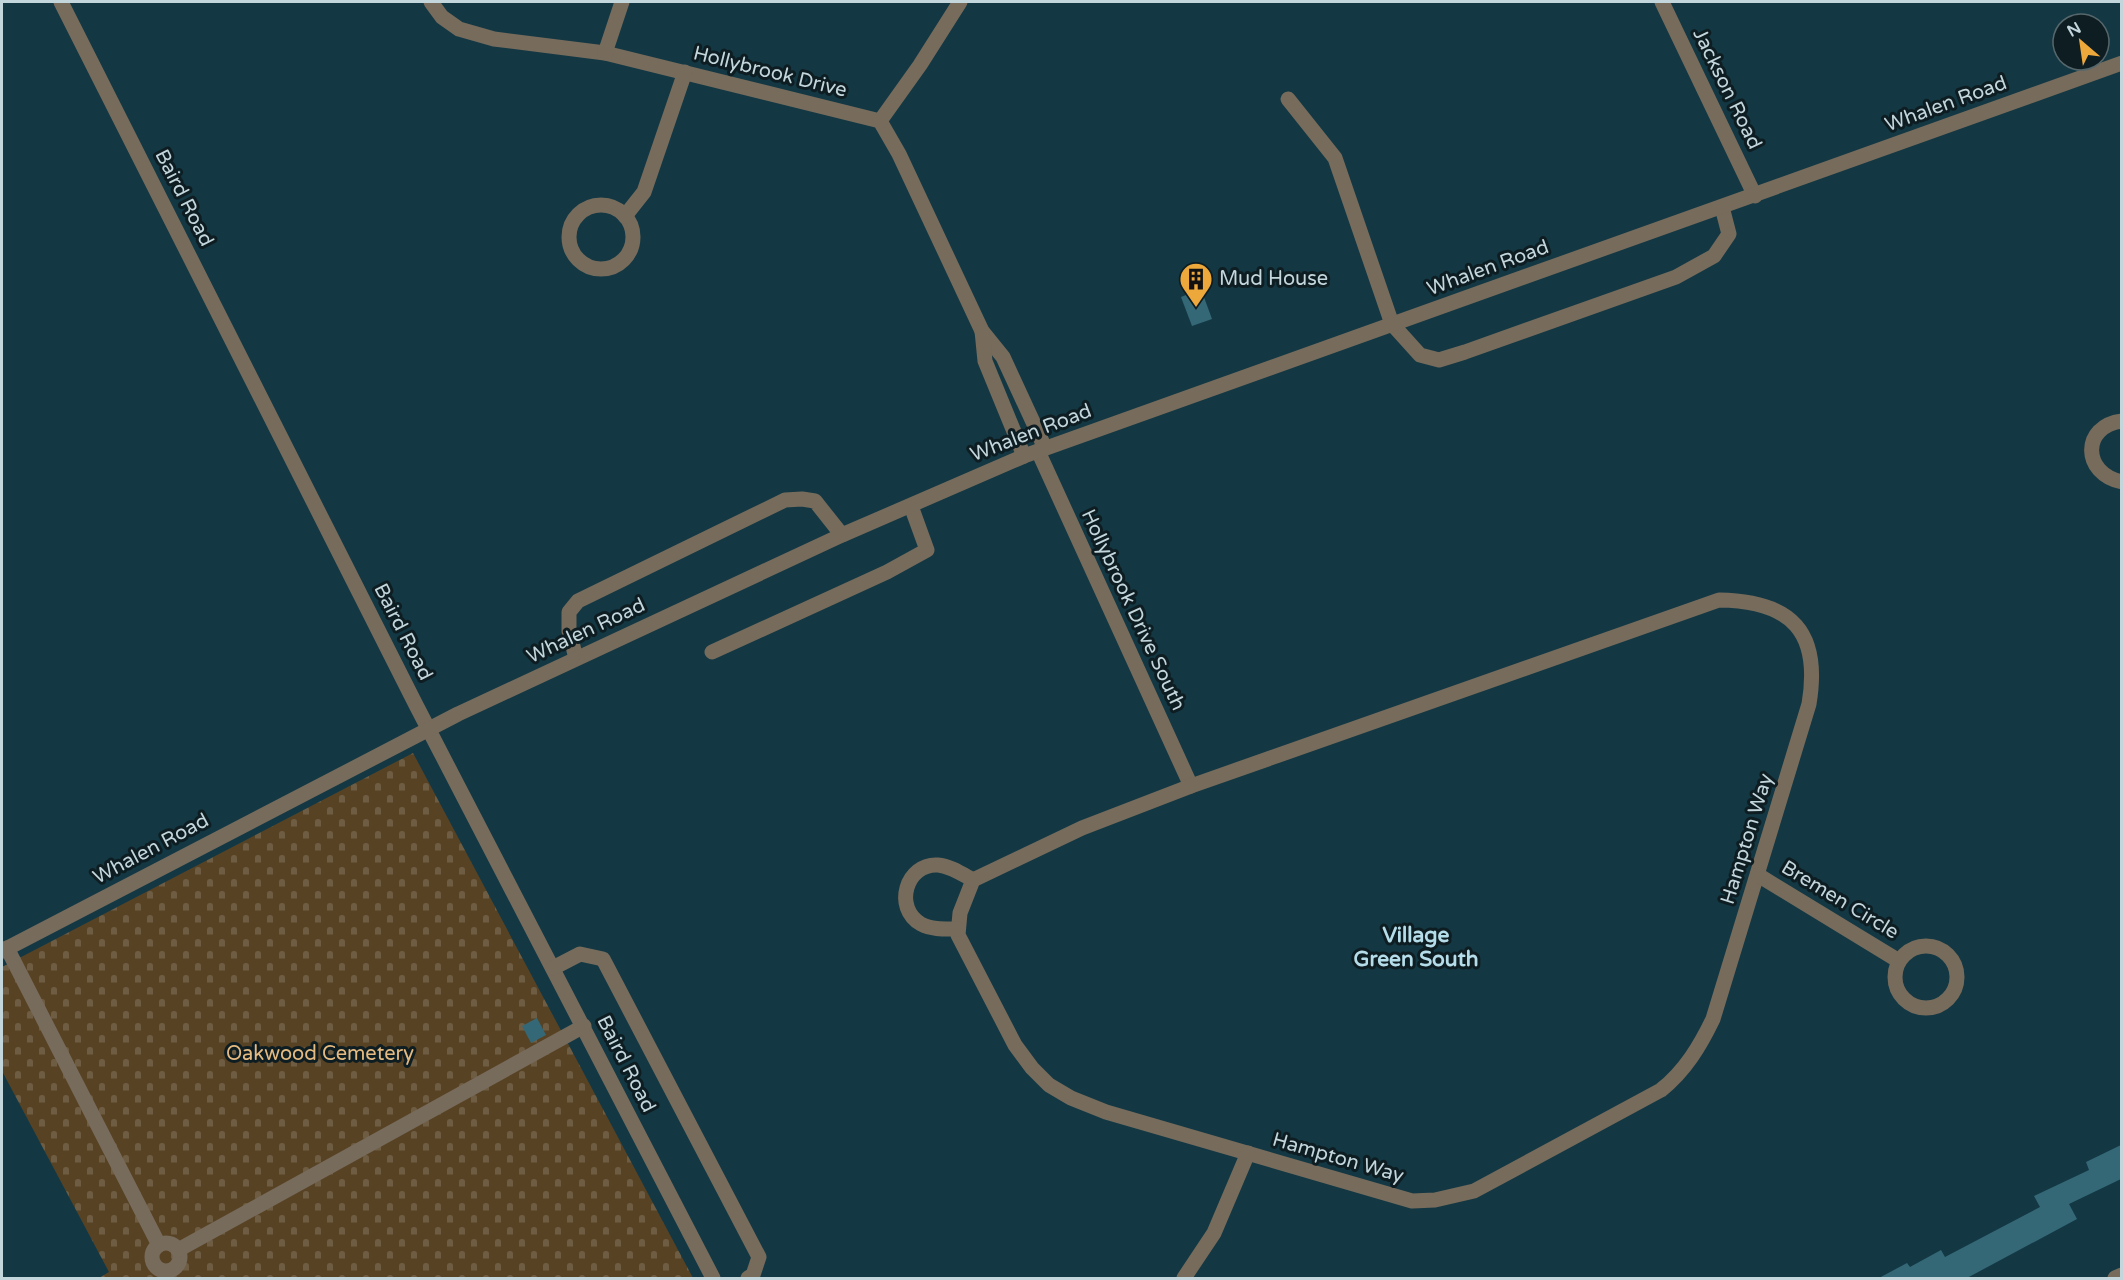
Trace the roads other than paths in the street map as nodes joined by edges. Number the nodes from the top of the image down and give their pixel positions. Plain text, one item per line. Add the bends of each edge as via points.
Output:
1 (61, 2) edge
2 (430, 2) edge
3 (622, 2) edge
4 (960, 2) edge
5 (1662, 2) edge
6 (605, 53) junction
7 (2121, 63) edge
8 (685, 72) junction
9 (1287, 99) dead end
10 (880, 121) junction
11 (1755, 195) junction
12 (1722, 207) junction
13 (625, 216) junction
14 (1392, 324) junction
15 (982, 331) junction
16 (2121, 421) edge
17 (1036, 452) junction
18 (2121, 482) edge
19 (910, 506) junction
20 (842, 535) junction
21 (712, 652) dead end
22 (576, 658) junction
23 (428, 729) junction
24 (1191, 786) junction
25 (1758, 875) junction
26 (973, 880) junction
27 (958, 929) junction
28 (4, 949) edge
29 (1899, 961) junction
30 (553, 968) junction
31 (584, 1026) junction
32 (1248, 1154) junction
33 (159, 1245) junction
34 (178, 1250) junction
35 (175, 1274) edge
36 (2121, 1275) edge
37 (713, 1278) edge
38 (748, 1278) edge
39 (1184, 1278) edge
40 (2115, 1278) edge

1 - 23 street, Baird Road
2 - 6 street, Hollybrook Drive via 459,29 494,39
3 - 6 street
4 - 10 street
5 - 11 street, Jackson Road
6 - 8 street, Hollybrook Drive
7 - 11 street, Whalen Road
8 - 10 street, Hollybrook Drive
8 - 13 street via 644,192
9 - 14 street via 1335,158
10 - 15 street
11 - 12 street, Whalen Road
12 - 14 street, Whalen Road
12 - 14 street via 1730,234 1714,256 1695,267 1465,352 1439,360 1419,355
13 - 13 street via 605,206 584,210 570,228 569,239 577,259 604,269 622,261 633,234
14 - 17 street, Whalen Road
15 - 17 street via 1004,357
15 - 17 street via 985,362
16 - 18 street via 2098,432 2091,449 2096,467 2103,475
17 - 19 street, Whalen Road
17 - 24 street, Hollybrook Drive South
19 - 20 street, Whalen Road
19 - 21 street via 927,550
20 - 22 street, Whalen Road
20 - 22 street via 815,501 785,500 578,601 569,612
22 - 23 street, Whalen Road
23 - 28 street, Whalen Road
23 - 30 street, Baird Road
24 - 25 street, Hampton Way via 1693,608 1719,600 1747,601 1768,606 1800,631 1811,650 1814,669 1809,704
24 - 26 street, Hampton Way via 1082,828
25 - 29 street, Bremen Circle
25 - 32 street, Hampton Way via 1713,1019 1685,1066 1661,1090 1474,1191 1435,1200 1395,1198
26 - 27 street
26 - 27 street via 950,868 930,865 912,876 908,884 906,903 915,919 932,927
27 - 32 street, Hampton Way via 961,943 1015,1045 1050,1085 1106,1112
28 - 33 street
29 - 29 street, Bremen Circle via 1895,985 1906,1002 1936,1007 1952,994 1957,974 1948,956 1940,950 1920,946
30 - 31 street, Baird Road
30 - 38 street via 580,954 603,959 759,1257 753,1275
31 - 34 street
31 - 37 street, Baird Road
32 - 39 street via 1214,1233
33 - 34 street via 169,1243
33 - 35 street via 153,1251 154,1263
34 - 35 street
36 - 40 street

